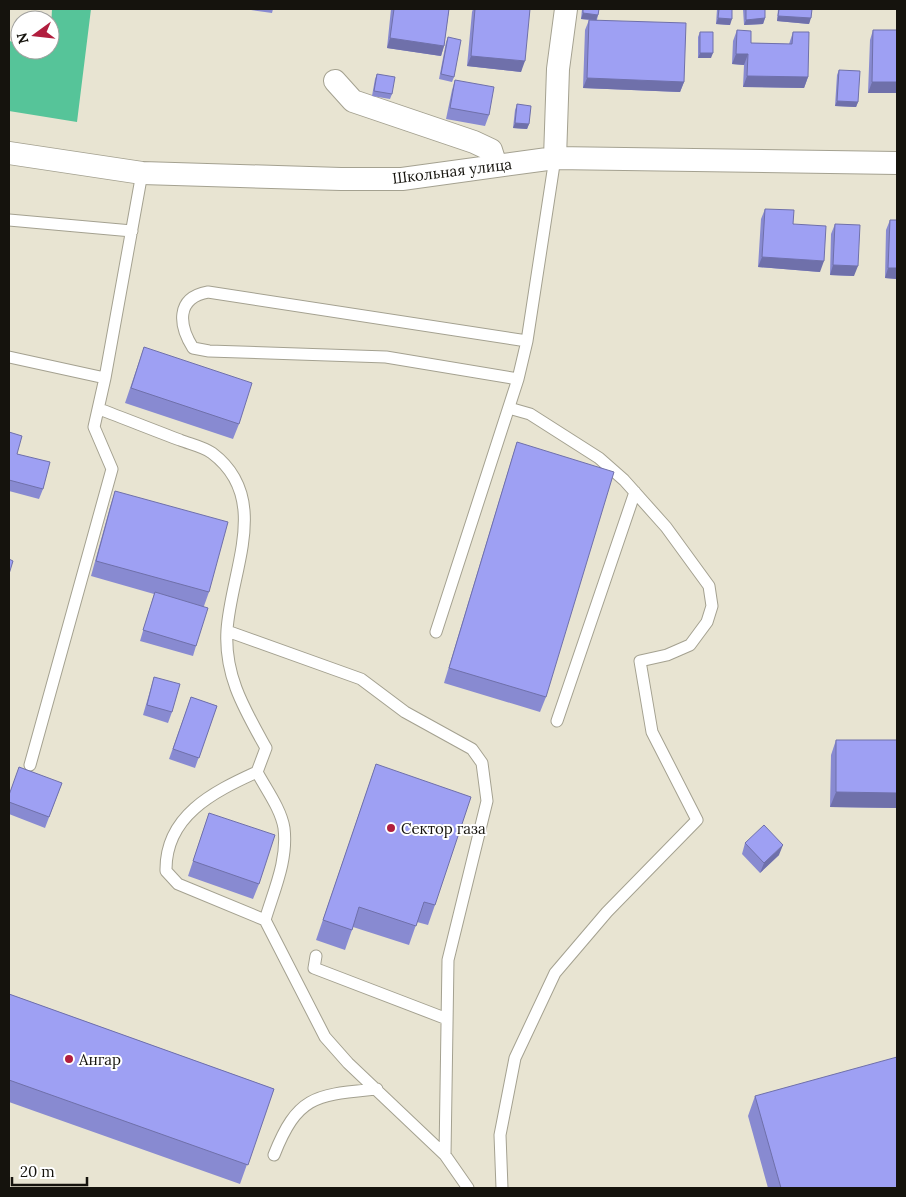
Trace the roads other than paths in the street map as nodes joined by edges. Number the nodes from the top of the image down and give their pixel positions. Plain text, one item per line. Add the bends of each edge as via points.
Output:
1 (566, 9) edge
2 (335, 81) dead end
3 (9, 153) edge
4 (555, 158) junction
5 (897, 163) edge
6 (496, 166) junction
7 (142, 174) junction
8 (9, 220) edge
9 (132, 231) junction
10 (527, 341) junction
11 (9, 357) edge
12 (105, 378) junction
13 (518, 379) junction
14 (509, 408) junction
15 (98, 409) junction
16 (635, 492) junction
17 (227, 631) junction
18 (436, 632) dead end
19 (558, 721) dead end
20 (30, 765) dead end
21 (257, 772) junction
22 (264, 920) junction
23 (316, 956) dead end
24 (447, 1019) junction
25 (377, 1089) junction
26 (274, 1155) dead end
27 (445, 1155) junction
28 (468, 1188) edge
29 (502, 1188) edge

1 - 4 street via 558,69
2 - 6 street via 353,101 491,150
3 - 7 street, Школьная улица
4 - 5 street, Школьная улица
4 - 6 street, Школьная улица
4 - 10 lane
6 - 7 street, Школьная улица via 402,179
7 - 9 lane
8 - 9 lane
9 - 12 lane
10 - 13 lane
10 - 13 lane via 208,292 195,294 185,306 182,323 193,348 386,358
11 - 12 lane
12 - 15 lane
13 - 14 lane
14 - 16 lane via 530,414 599,458
14 - 18 lane
15 - 17 lane via 210,451 231,469 242,491 245,526
15 - 20 lane via 94,427 112,469
16 - 19 lane
16 - 29 lane via 666,527 709,586 710,614 690,645 640,661 652,732 697,820 607,912 555,973 514,1058 500,1135
17 - 21 lane via 237,696 266,748
17 - 24 lane via 361,679 405,712 472,748 482,763 487,801 448,960
21 - 22 lane via 284,827 284,860
21 - 22 lane via 221,788 180,820 166,852 166,870 178,884
22 - 25 lane via 325,1036
23 - 24 lane via 314,968
24 - 27 lane
25 - 26 lane via 312,1098 290,1120
25 - 27 lane
27 - 28 lane

